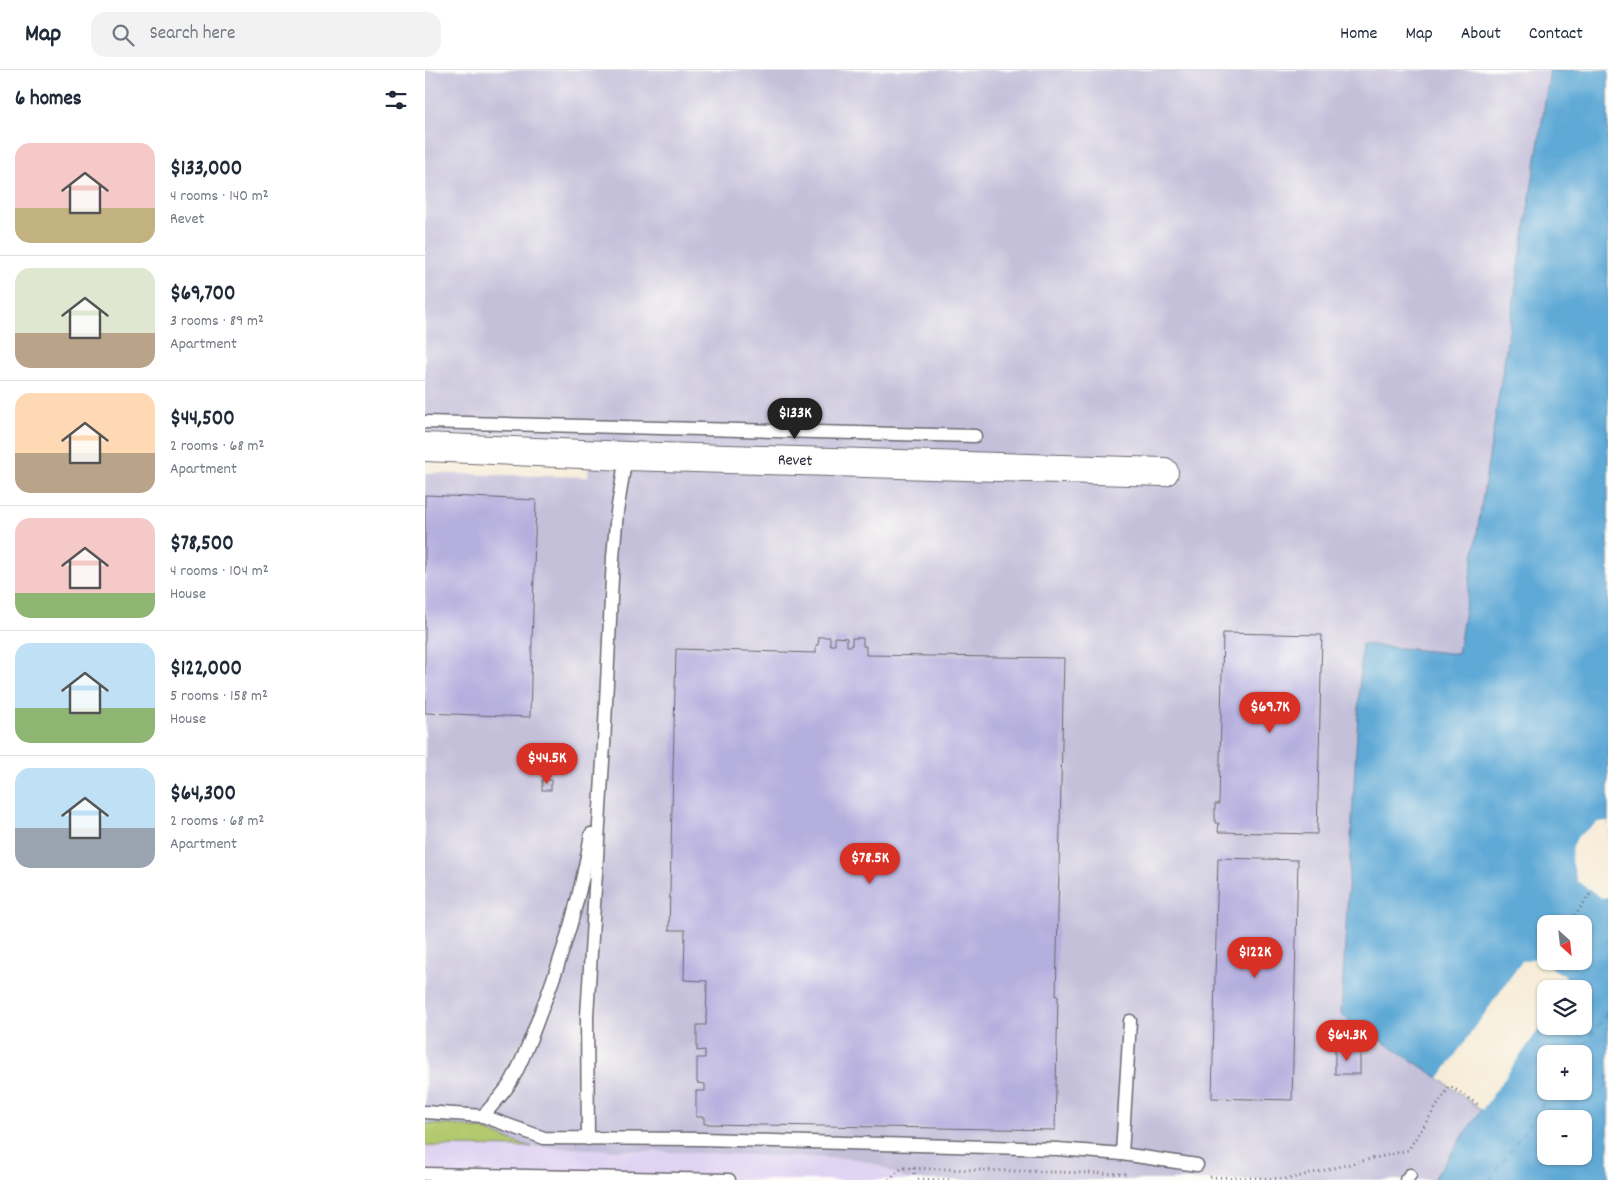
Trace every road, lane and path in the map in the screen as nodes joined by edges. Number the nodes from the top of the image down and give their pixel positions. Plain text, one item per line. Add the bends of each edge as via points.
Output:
1 (425, 422) edge
2 (975, 436) dead end
3 (425, 446) edge
4 (626, 456) junction
5 (1164, 472) dead end
6 (604, 745) junction
7 (1592, 891) dead end
8 (1575, 915) edge
9 (1130, 1021) dead end
10 (425, 1112) edge
11 (483, 1116) junction
12 (588, 1138) junction
13 (1122, 1154) junction
14 (1197, 1165) dead end
15 (914, 1168) dead end
16 (1093, 1173) dead end
17 (425, 1174) edge
18 (1093, 1179) edge
19 (729, 1180) edge
20 (950, 1180) edge

1 - 2 lane
3 - 4 street, Revet
4 - 5 street, Revet
4 - 6 lane via 613,557
6 - 11 lane via 586,865 554,978 511,1082
6 - 12 lane via 587,1016
7 - 8 path
9 - 13 lane
10 - 11 lane
11 - 12 lane via 543,1138
12 - 13 lane via 1029,1148
13 - 14 lane
15 - 20 path via 913,1179
16 - 18 path
17 - 19 lane

